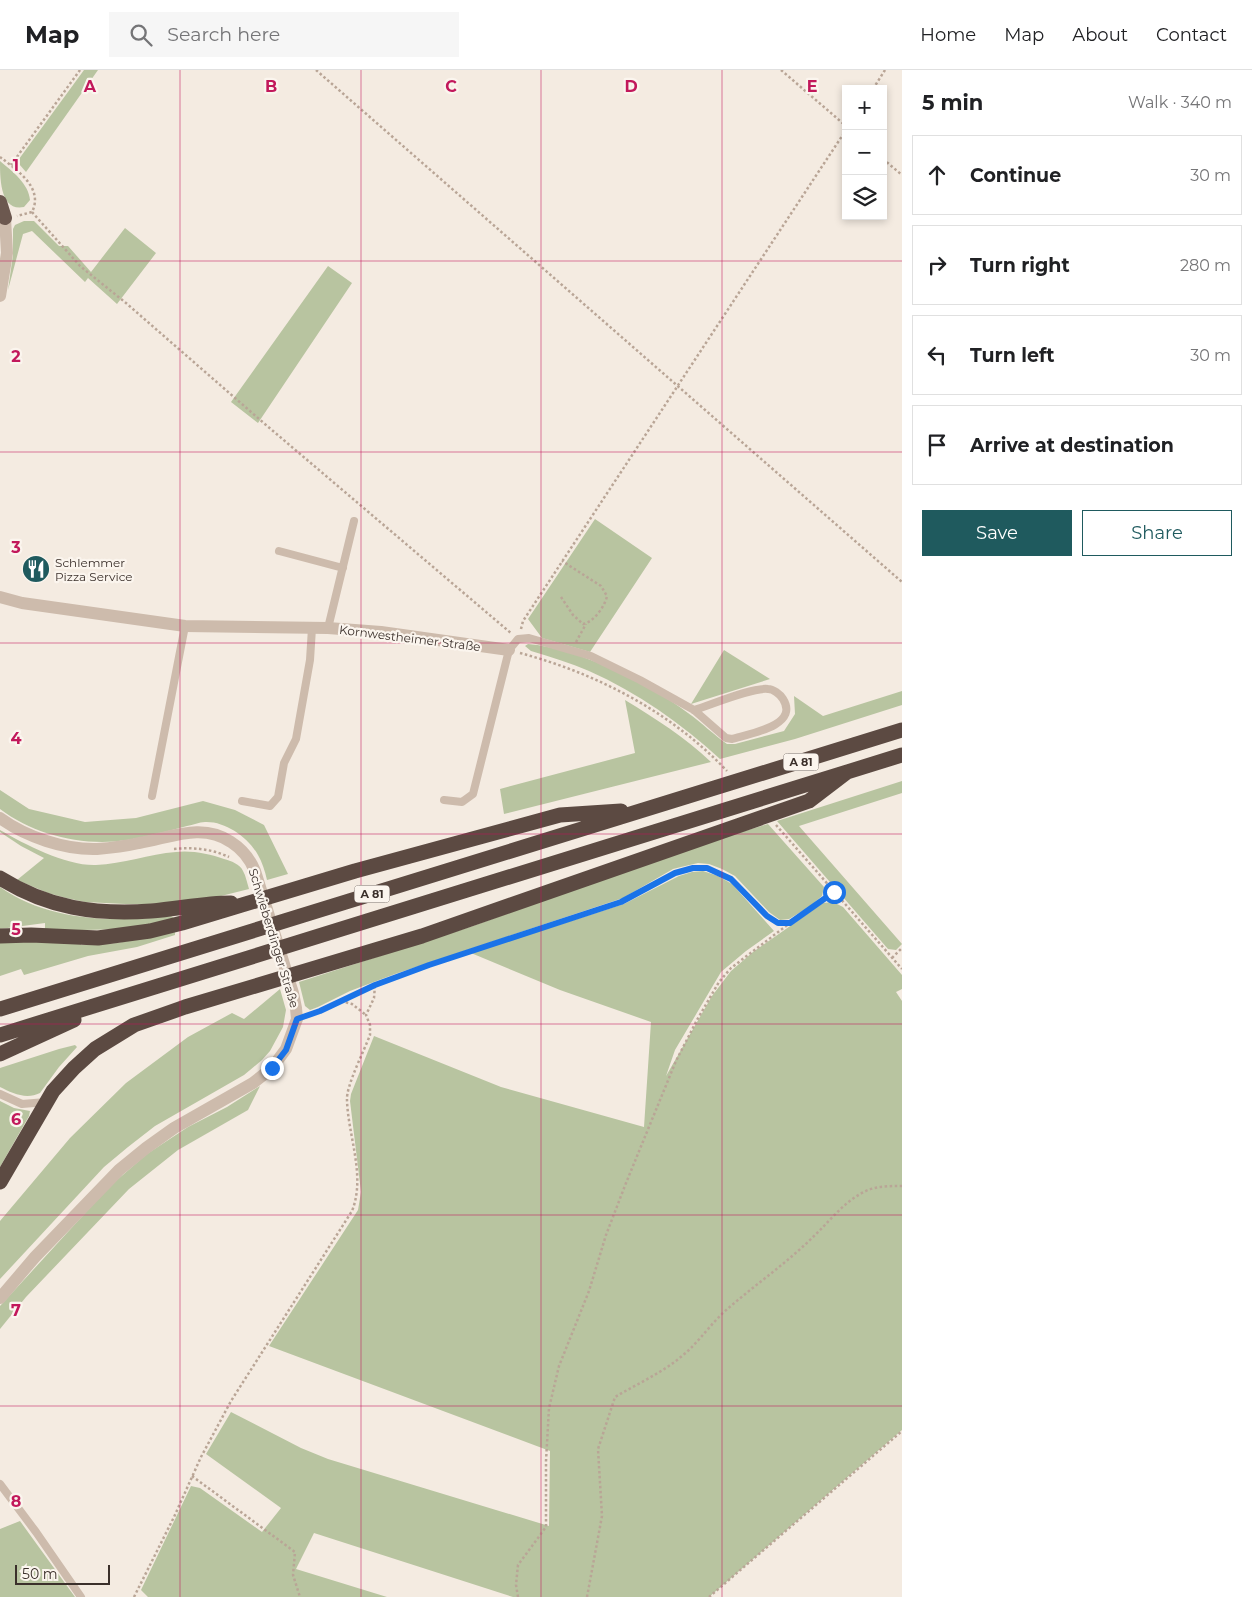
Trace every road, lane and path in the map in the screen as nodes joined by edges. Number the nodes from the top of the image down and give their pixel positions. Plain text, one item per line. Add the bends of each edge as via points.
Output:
1 (80, 70) edge
2 (316, 70) edge
3 (780, 70) edge
4 (885, 70) edge
5 (876, 85) edge
6 (842, 124) edge
7 (845, 130) edge
8 (0, 157) edge
9 (887, 162) edge
10 (11, 165) junction
11 (902, 175) edge
12 (0, 202) edge
13 (32, 212) junction
14 (6, 218) junction
15 (0, 296) edge
16 (677, 386) junction
17 (354, 520) dead end
18 (279, 550) dead end
19 (562, 561) junction
20 (343, 568) junction
21 (902, 582) edge
22 (0, 597) edge
23 (561, 597) dead end
24 (586, 624) junction
25 (185, 626) junction
26 (312, 628) junction
27 (328, 628) junction
28 (518, 639) junction
29 (509, 650) junction
30 (571, 650) junction
31 (694, 710) junction
32 (902, 730) edge
33 (902, 755) edge
34 (847, 772) junction
35 (152, 796) dead end
36 (444, 800) dead end
37 (242, 801) dead end
38 (645, 810) junction
39 (0, 818) edge
40 (0, 878) edge
41 (834, 892) dead end
42 (256, 902) junction
43 (790, 923) junction
44 (0, 936) edge
45 (902, 948) edge
46 (892, 958) dead end
47 (375, 985) junction
48 (120, 998) junction
49 (340, 1001) junction
50 (0, 1009) edge
51 (296, 1013) junction
52 (366, 1015) junction
53 (0, 1035) edge
54 (0, 1054) edge
55 (0, 1094) edge
56 (47, 1101) junction
57 (0, 1182) edge
58 (902, 1186) edge
59 (0, 1298) edge
60 (902, 1431) edge
61 (192, 1476) junction
62 (0, 1484) edge
63 (81, 1597) edge
64 (134, 1597) edge
65 (300, 1597) edge
66 (518, 1597) edge
67 (588, 1597) edge
68 (709, 1597) edge

1 - 10 path
2 - 16 path
3 - 6 path
4 - 5 path
7 - 16 path
8 - 10 path
9 - 11 path
10 - 13 path via 35,194
12 - 14 highway
13 - 14 path
13 - 28 path via 80,266
14 - 15 street via 7,253
16 - 19 path
16 - 21 path
17 - 20 lane
18 - 20 lane
19 - 24 path via 605,590 606,600
19 - 28 path via 523,620
20 - 27 lane
22 - 25 street, Kornwestheimer Straße via 22,603
23 - 24 path via 574,615
24 - 30 path
25 - 26 street, Kornwestheimer Straße
25 - 35 lane
26 - 27 street, Kornwestheimer Straße
26 - 37 lane via 310,660 296,739 284,763 278,797 270,806
27 - 29 street, Kornwestheimer Straße
28 - 29 lane
28 - 30 lane via 529,638
29 - 36 lane via 473,794 462,802
30 - 31 lane via 591,656
31 - 31 lane via 726,738 732,739 780,723 786,714 782,696 770,688
32 - 38 highway, A 81
33 - 34 highway, A 81
34 - 48 highway, A 81
34 - 56 highway via 809,801 751,822 422,936 134,1025 95,1049
38 - 42 highway via 560,815 355,871
38 - 50 highway, A 81
39 - 51 street, Schwieberdinger Straße via 28,834 73,848 97,849 195,832 211,833 235,844 255,871 293,993
40 - 42 highway via 50,902 89,910 151,911
41 - 43 path
42 - 44 highway via 182,923 119,936
43 - 47 path via 778,923 767,916 731,879 707,868 693,868 675,873 621,902
43 - 66 path via 731,968 719,982 676,1061 626,1183 559,1366 549,1408 546,1527 518,1565
45 - 46 path
47 - 49 path
47 - 52 path via 374,998
48 - 53 highway, A 81
48 - 54 highway
49 - 51 path via 320,1011
49 - 52 path via 352,1004
51 - 59 street, Schwieberdinger Straße via 286,1050 272,1068 253,1083 174,1128 126,1164
52 - 61 path via 370,1035 346,1099 357,1178 356,1202 231,1402
55 - 56 lane via 22,1104
56 - 57 highway
58 - 67 path via 869,1190 851,1200 815,1236 724,1312 683,1356 665,1370 615,1397 598,1449 602,1516
60 - 68 path
61 - 64 path
61 - 65 path via 295,1552 292,1575
62 - 63 lane

